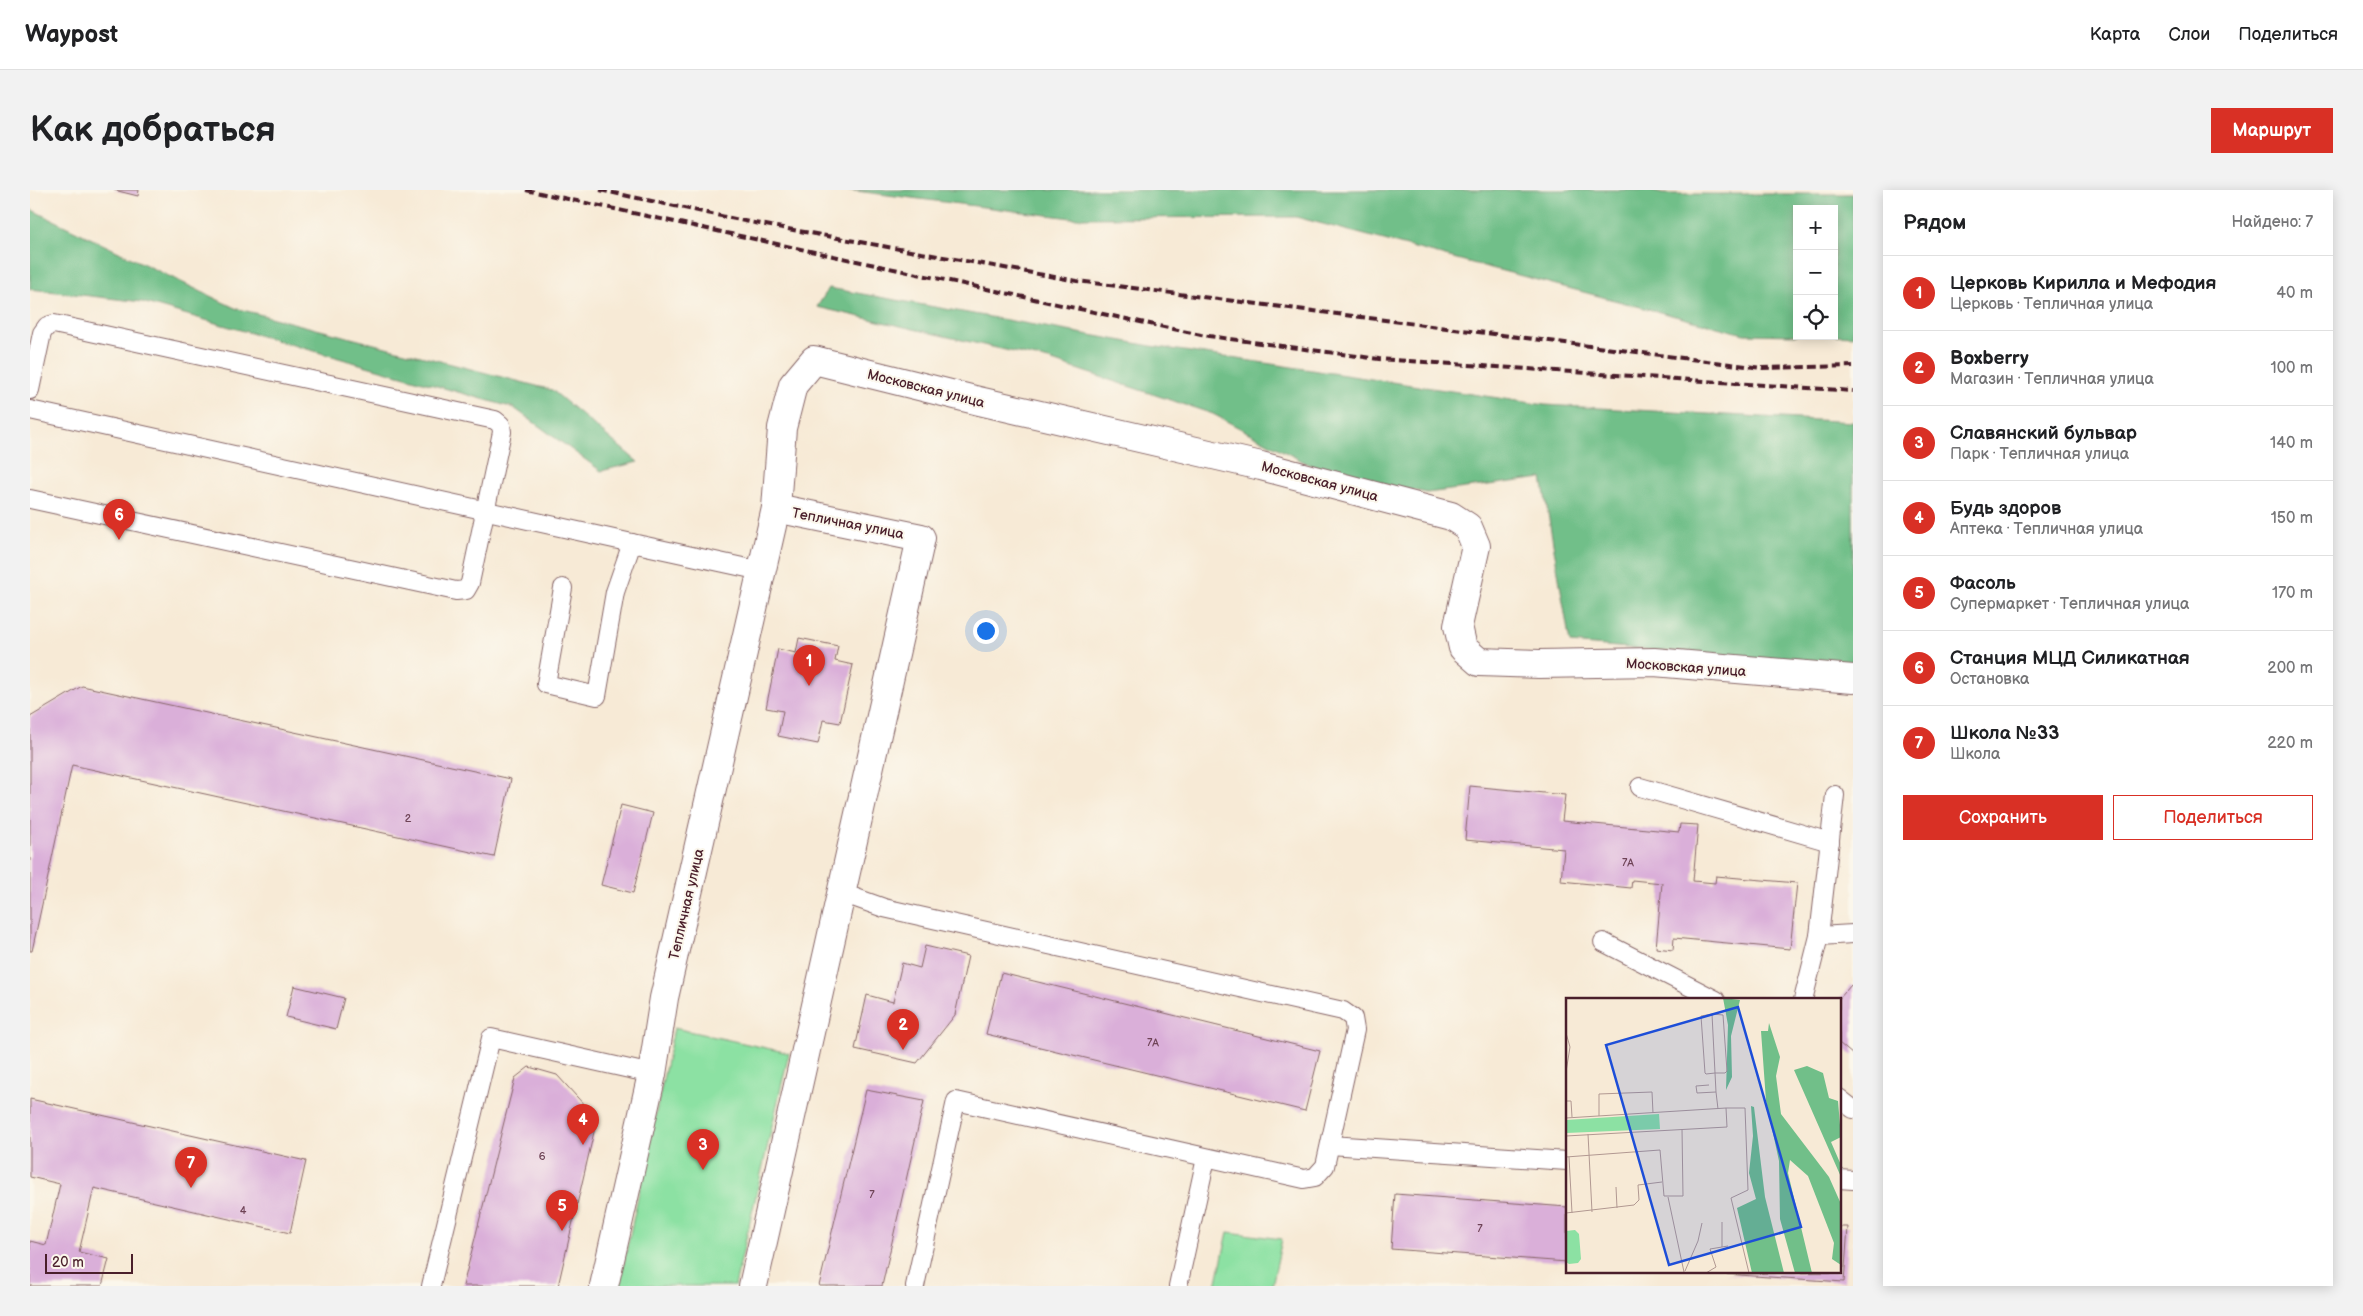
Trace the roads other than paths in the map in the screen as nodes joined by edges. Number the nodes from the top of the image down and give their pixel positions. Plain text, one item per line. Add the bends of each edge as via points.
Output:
1 (30, 390) edge
2 (30, 410) edge
3 (30, 499) edge
4 (776, 508) junction
5 (485, 511) junction
6 (632, 543) junction
7 (761, 571) junction
8 (563, 588) dead end
9 (1853, 679) edge
10 (1640, 788) dead end
11 (1834, 795) dead end
12 (1830, 842) junction
13 (842, 893) junction
14 (1853, 934) edge
15 (1819, 936) junction
16 (1603, 942) dead end
17 (1712, 998) edge
18 (1803, 998) edge
19 (652, 1074) junction
20 (1840, 1099) edge
21 (1853, 1110) edge
22 (1330, 1145) junction
23 (1206, 1158) junction
24 (1566, 1161) edge
25 (1840, 1179) edge
26 (1853, 1180) edge
27 (431, 1286) edge
28 (604, 1286) edge
29 (752, 1286) edge
30 (915, 1286) edge
31 (1178, 1286) edge

1 - 5 lane via 42,333 47,326 54,324 495,420 501,424 502,432
2 - 5 lane
3 - 5 lane via 456,591 466,590 470,583
4 - 7 street, Тепличная улица
4 - 9 street, Московская улица via 782,428 793,385 814,360 1261,466 1451,516 1468,527 1476,546 1458,626 1463,648 1479,662 1654,662
4 - 13 street, Тепличная улица via 921,538
5 - 6 lane
6 - 7 lane
6 - 8 lane via 615,592 597,696 546,684
7 - 19 street, Тепличная улица via 664,998
10 - 12 lane
11 - 12 lane
12 - 15 lane
13 - 22 lane via 884,908 1343,1011 1353,1018 1355,1030
13 - 29 street, Тепличная улица
14 - 15 lane
15 - 18 lane
16 - 17 lane
19 - 27 lane via 491,1038
19 - 28 street, Тепличная улица
20 - 21 lane
22 - 23 lane via 1325,1166 1315,1177 1304,1179
22 - 24 lane
23 - 30 lane via 956,1101
23 - 31 lane
25 - 26 lane

